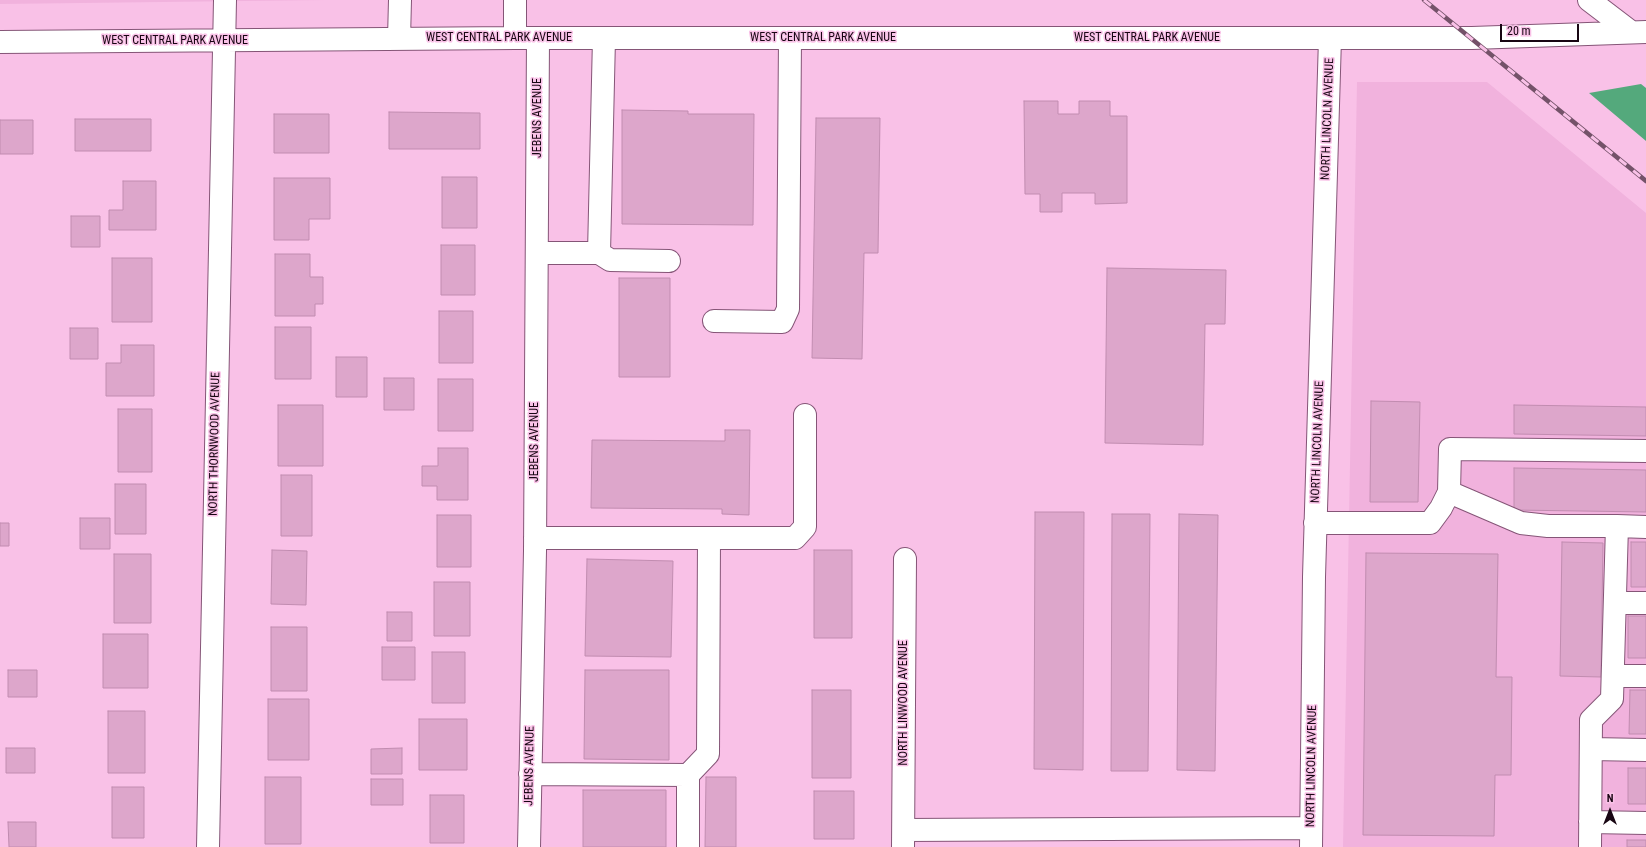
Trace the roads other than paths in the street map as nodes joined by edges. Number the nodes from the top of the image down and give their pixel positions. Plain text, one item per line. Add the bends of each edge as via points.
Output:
1 (225, 0) edge
2 (400, 0) edge
3 (515, 0) edge
4 (1589, 0) edge
5 (1639, 32) edge
6 (515, 38) junction
7 (538, 38) junction
8 (604, 38) junction
9 (790, 38) junction
10 (1330, 38) junction
11 (399, 39) junction
12 (225, 40) junction
13 (0, 42) edge
14 (537, 253) junction
15 (600, 253) junction
16 (669, 260) dead end
17 (714, 322) dead end
18 (805, 415) dead end
19 (1646, 451) edge
20 (1449, 492) junction
21 (1315, 523) junction
22 (1617, 526) junction
23 (1646, 527) edge
24 (535, 538) junction
25 (709, 538) junction
26 (905, 559) dead end
27 (1615, 603) junction
28 (1646, 603) edge
29 (1613, 676) junction
30 (1646, 676) edge
31 (1591, 749) junction
32 (1646, 750) edge
33 (530, 774) junction
34 (688, 775) junction
35 (1590, 822) junction
36 (1646, 823) edge
37 (1311, 837) edge
38 (904, 838) edge
39 (1105, 838) edge
40 (208, 847) edge
41 (529, 847) edge
42 (688, 847) edge
43 (1590, 847) edge

1 - 12 street, NORTH THORNWOOD AVENUE
2 - 11 street
3 - 6 street
4 - 5 street
5 - 10 street, WEST CENTRAL PARK AVENUE via 1472,38
6 - 7 street, WEST CENTRAL PARK AVENUE
6 - 11 street, WEST CENTRAL PARK AVENUE
7 - 8 street, WEST CENTRAL PARK AVENUE
7 - 14 street, JEBENS AVENUE
8 - 9 street, WEST CENTRAL PARK AVENUE
8 - 15 street
9 - 10 street, WEST CENTRAL PARK AVENUE
9 - 17 street via 788,309 782,322
10 - 21 street, NORTH LINCOLN AVENUE
11 - 12 street, WEST CENTRAL PARK AVENUE
12 - 13 street, WEST CENTRAL PARK AVENUE
12 - 40 street, NORTH THORNWOOD AVENUE
14 - 15 street
14 - 24 street, JEBENS AVENUE
15 - 16 street via 610,260
18 - 25 street via 805,527 795,538
19 - 20 street via 1450,449
20 - 21 street via 1442,508 1430,523
20 - 22 street via 1521,523 1548,526
21 - 37 street, NORTH LINCOLN AVENUE
22 - 23 street
22 - 27 street
24 - 25 street
24 - 33 street, JEBENS AVENUE
25 - 34 street via 708,754
26 - 38 street, NORTH LINWOOD AVENUE
27 - 28 street
27 - 29 street
29 - 30 street
29 - 31 street via 1612,699 1591,720
31 - 32 street
31 - 35 street
33 - 34 street
33 - 41 street, JEBENS AVENUE
34 - 42 street
35 - 36 street
35 - 43 street
37 - 39 street
38 - 39 street

